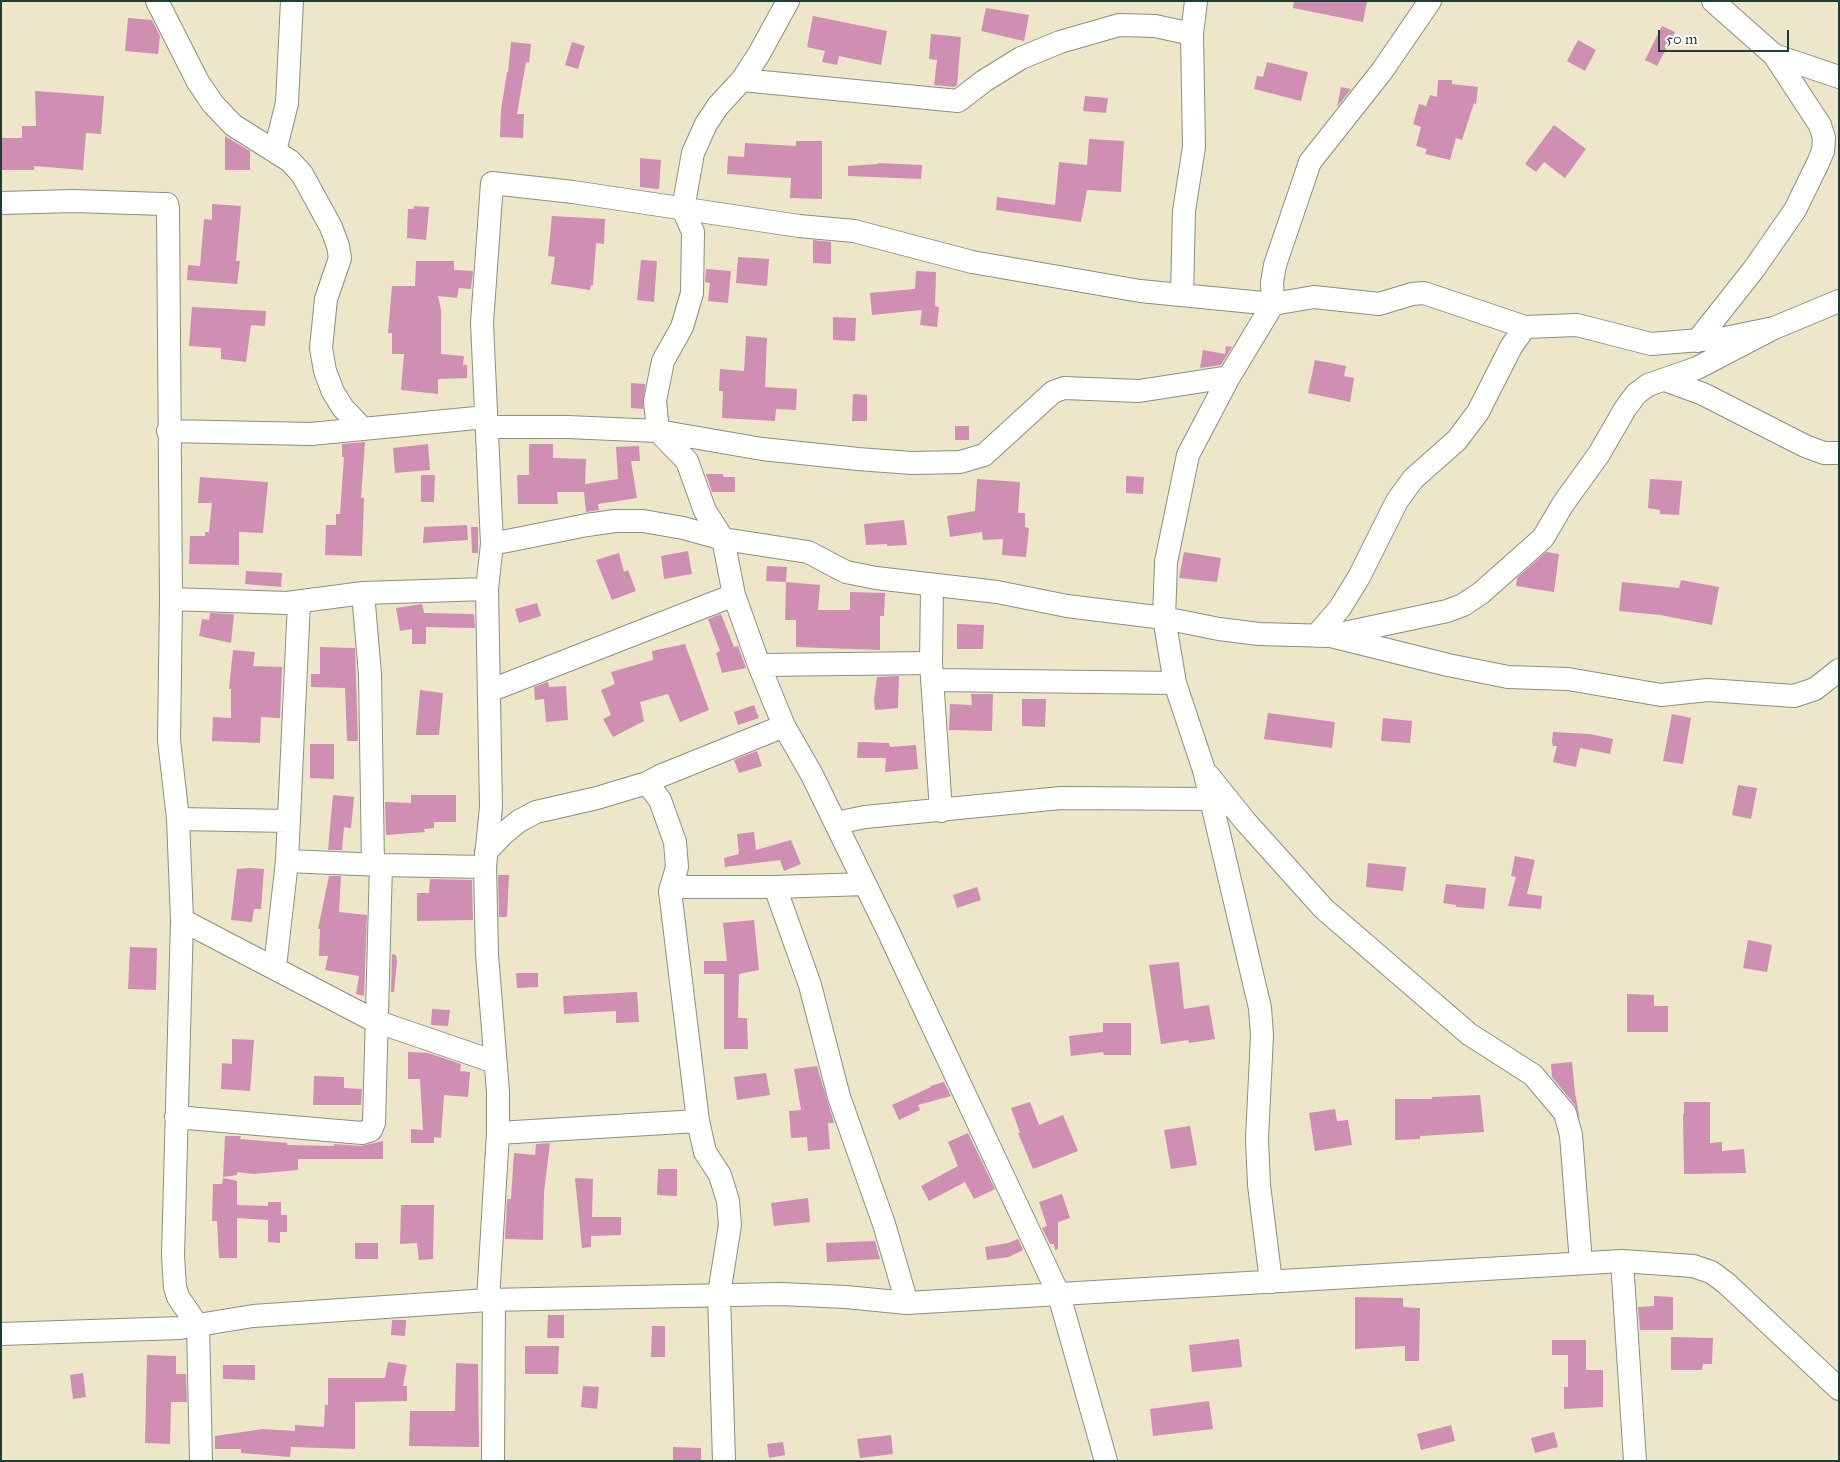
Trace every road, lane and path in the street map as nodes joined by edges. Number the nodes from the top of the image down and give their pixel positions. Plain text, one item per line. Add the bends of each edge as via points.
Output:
1 (157, 1) edge
2 (292, 1) edge
3 (788, 1) edge
4 (1196, 1) edge
5 (1430, 1) edge
6 (1712, 1) edge
7 (1192, 34) junction
8 (1774, 56) junction
9 (1839, 77) edge
10 (742, 80) junction
11 (275, 151) junction
12 (1, 203) edge
13 (683, 209) junction
14 (1182, 296) junction
15 (1839, 301) edge
16 (1273, 304) junction
17 (1525, 327) junction
18 (1774, 328) junction
19 (1697, 341) junction
20 (1229, 377) junction
21 (1665, 380) junction
22 (487, 422) junction
23 (363, 429) junction
24 (168, 431) junction
25 (658, 431) junction
26 (1839, 453) edge
27 (723, 539) junction
28 (492, 544) junction
29 (932, 586) junction
30 (487, 589) junction
31 (363, 593) junction
32 (734, 595) junction
33 (171, 599) junction
34 (299, 602) junction
35 (1164, 618) junction
36 (1323, 636) junction
37 (759, 665) junction
38 (1839, 670) edge
39 (932, 672) junction
40 (1175, 683) junction
41 (489, 691) junction
42 (784, 726) junction
43 (1204, 770) junction
44 (647, 783) junction
45 (1210, 799) junction
46 (941, 811) junction
47 (178, 819) junction
48 (288, 821) junction
49 (836, 823) junction
50 (486, 859) junction
51 (287, 861) junction
52 (377, 865) junction
53 (865, 884) junction
54 (671, 886) junction
55 (775, 887) junction
56 (182, 920) junction
57 (275, 967) junction
58 (375, 1021) junction
59 (495, 1062) junction
60 (176, 1117) junction
61 (698, 1121) junction
62 (498, 1133) junction
63 (1622, 1261) junction
64 (1581, 1263) junction
65 (1270, 1282) junction
66 (719, 1294) junction
67 (1059, 1295) junction
68 (491, 1300) junction
69 (906, 1303) junction
70 (198, 1326) junction
71 (1, 1334) edge
72 (1839, 1389) edge
73 (201, 1461) edge
74 (493, 1461) edge
75 (724, 1461) edge
76 (1106, 1461) edge
77 (1635, 1461) edge

1 - 11 street via 198,82 213,104 233,125
2 - 11 street via 287,103
3 - 10 street
4 - 7 street
5 - 16 street via 1382,71 1310,162 1275,265
6 - 8 street
7 - 10 street via 1156,26 1119,25 1060,42 1021,58 958,101
7 - 14 street via 1194,147 1184,211
8 - 9 street
8 - 19 street via 1820,125 1823,151 1795,210 1754,269
10 - 13 street via 718,106 699,137 689,166
11 - 23 street via 290,160 302,174 338,246 340,258 326,299 321,348 333,392
12 - 24 street via 167,204
13 - 14 street via 854,231 972,262
13 - 22 street via 492,183 482,324
13 - 25 street via 693,232 692,293 682,327 663,361 656,401
14 - 16 street
15 - 18 street
16 - 17 street via 1314,297 1379,304 1424,293
16 - 20 street
17 - 19 street via 1577,325 1651,344
17 - 36 street via 1511,347 1478,412 1462,433 1413,478 1397,501 1359,577
18 - 19 street
18 - 21 street via 1696,368
20 - 25 street via 1139,391 1064,388 1053,392 984,456 960,462 858,459 762,449
20 - 35 street via 1188,454 1166,562
21 - 26 street via 1703,394 1805,446 1824,453
21 - 36 street via 1636,394 1543,538 1481,593 1447,611
22 - 23 street
22 - 25 street
22 - 28 street
23 - 24 street via 278,434
24 - 33 street
25 - 27 street via 687,462 705,511
27 - 28 street via 664,524 614,521
27 - 29 street via 808,552 846,572
27 - 32 street
28 - 30 street
29 - 35 street via 997,592 1067,606
29 - 39 street
30 - 31 street
30 - 41 street
31 - 34 street
31 - 52 street via 370,674
32 - 37 street
32 - 41 street
33 - 34 street
33 - 47 street via 169,740
34 - 48 street
35 - 36 street via 1259,634
35 - 40 street
36 - 38 street via 1500,675 1585,681 1661,695 1708,690 1794,696 1815,689
37 - 39 street
37 - 42 street
39 - 40 street
39 - 46 street
40 - 43 street
41 - 50 street via 491,807
42 - 44 street
42 - 49 street
43 - 45 street
43 - 64 street via 1324,909 1469,1034 1533,1075 1565,1113 1571,1135
44 - 50 street via 536,812 503,834
44 - 54 street via 660,800 675,842 677,867
45 - 46 street via 1061,798
45 - 65 street via 1260,1008 1258,1167
46 - 49 street via 865,817
47 - 48 street
47 - 56 street
48 - 51 street
49 - 53 street
50 - 52 street
50 - 59 street via 487,954
51 - 52 street
51 - 57 street
52 - 58 street
53 - 55 street
53 - 67 street
54 - 55 street
54 - 61 street
55 - 69 street via 810,985 839,1096 884,1224
56 - 57 street
56 - 60 street
57 - 58 street
58 - 59 street
58 - 60 street via 374,1123 371,1130 362,1133
59 - 62 street
60 - 70 street via 174,1275 178,1297
61 - 62 street
61 - 66 street via 705,1152 720,1175 728,1201 730,1225
62 - 68 street
63 - 64 street
63 - 72 street via 1693,1266 1711,1272
63 - 77 street
64 - 65 street
65 - 67 street
66 - 68 street
66 - 69 street via 811,1295
66 - 75 street
67 - 69 street
67 - 76 street
68 - 70 street via 254,1316
68 - 74 street
70 - 71 street
70 - 73 street

